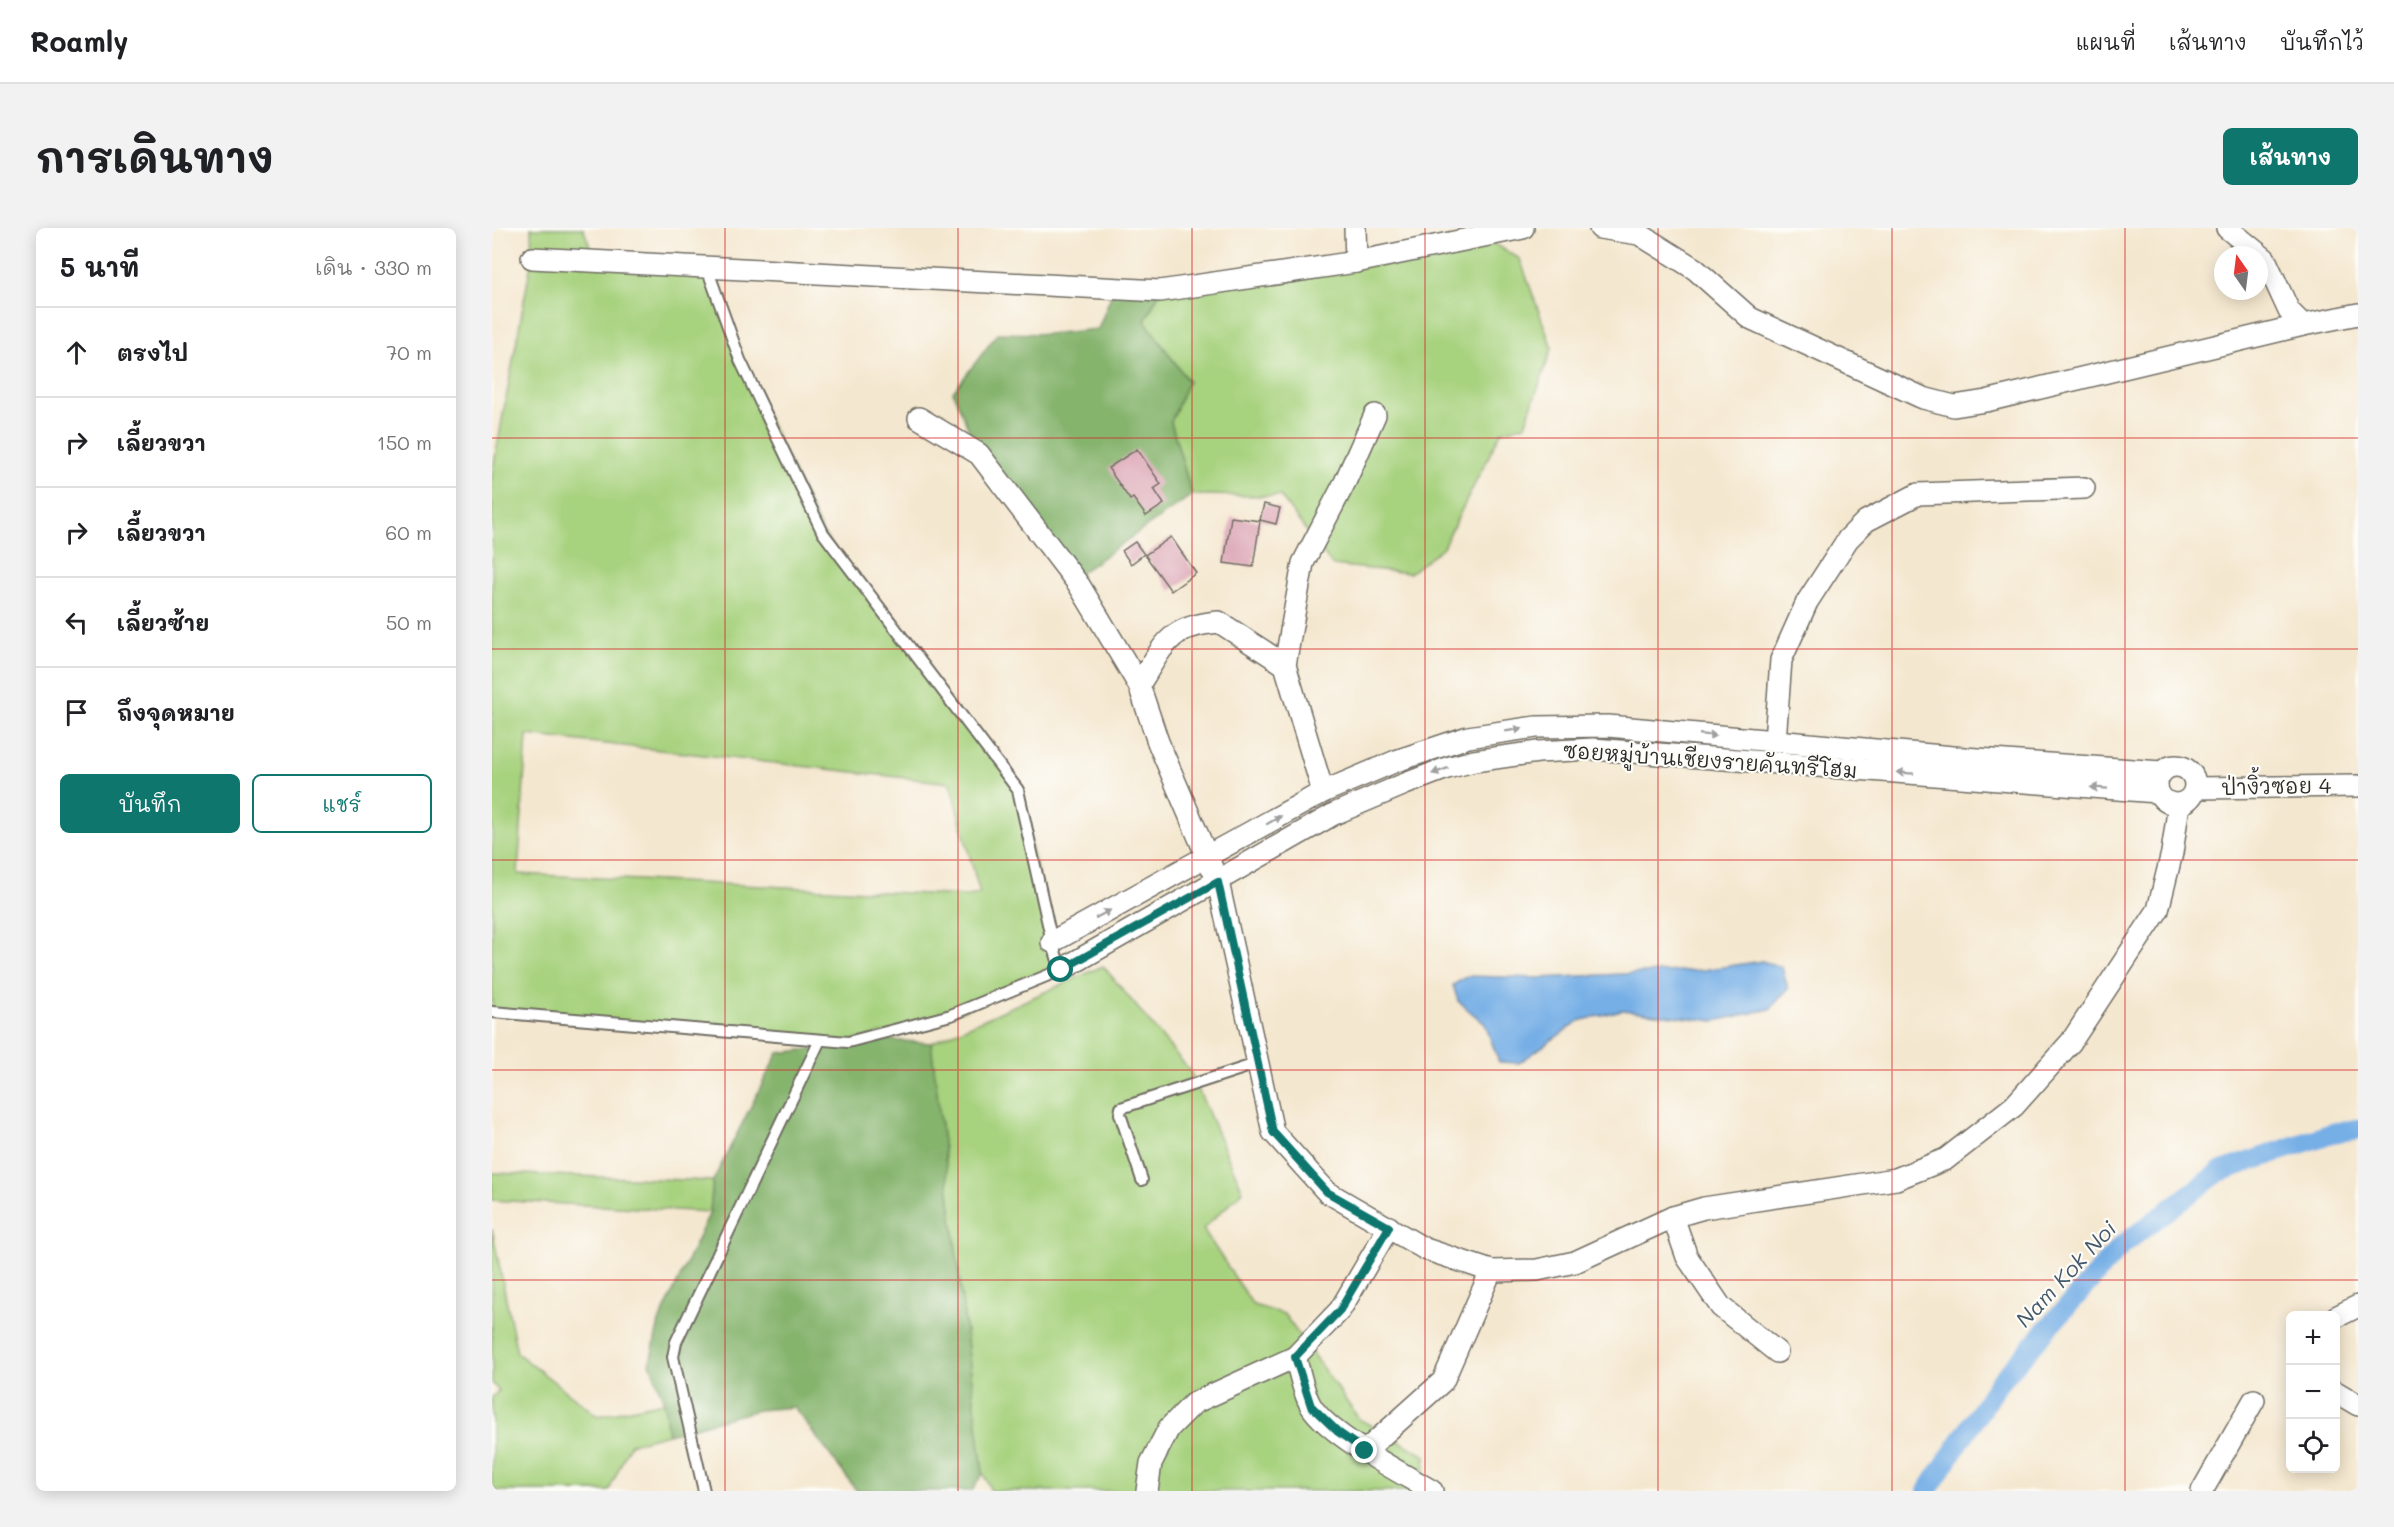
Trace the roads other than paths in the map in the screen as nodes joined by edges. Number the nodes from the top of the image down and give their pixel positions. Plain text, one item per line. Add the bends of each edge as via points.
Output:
1 (1355, 228) edge
2 (1523, 228) edge
3 (1600, 228) edge
4 (2228, 228) edge
5 (532, 258) dead end
6 (1356, 262) junction
7 (707, 268) junction
8 (2358, 314) edge
9 (2303, 325) junction
10 (1375, 415) dead end
11 (919, 418) dead end
12 (2084, 488) dead end
13 (1285, 665) junction
14 (1138, 685) junction
15 (1608, 726) junction
16 (1775, 741) junction
17 (1471, 749) junction
18 (1607, 751) junction
19 (1962, 768) junction
20 (2159, 782) junction
21 (2358, 786) edge
22 (2195, 788) junction
23 (1323, 792) junction
24 (2179, 804) junction
25 (1334, 814) junction
26 (1207, 858) junction
27 (1218, 882) junction
28 (1052, 942) junction
29 (1061, 970) junction
30 (492, 1012) edge
31 (820, 1040) junction
32 (1259, 1063) junction
33 (1142, 1180) dead end
34 (1673, 1217) junction
35 (1389, 1227) junction
36 (1491, 1271) junction
37 (2358, 1306) edge
38 (2340, 1315) edge
39 (1777, 1352) dead end
40 (1295, 1357) junction
41 (2340, 1394) edge
42 (2254, 1400) dead end
43 (2358, 1405) edge
44 (1365, 1451) junction
45 (704, 1491) edge
46 (1147, 1491) edge
47 (1432, 1491) edge
48 (2202, 1491) edge

1 - 6 street
2 - 6 street
3 - 9 street via 1639,234 1695,269 1750,318 1923,398 1954,406
4 - 9 street via 2265,259 2289,310
5 - 7 street
6 - 7 street via 1160,291
7 - 28 lane via 740,360 823,533 1018,790
8 - 9 street
10 - 13 street via 1304,563
11 - 14 street via 979,454 1079,585
12 - 16 street via 1918,494 1866,521 1848,539 1807,602 1781,660
13 - 14 street via 1219,622 1202,623 1171,636
13 - 23 street
14 - 26 street
15 -> 16 street
17 -> 15 street via 1536,727
15 - 18 lane
16 - 19 street
17 - 18 street, ซอยหมู่บ้านเชียงรายคันทรีโฮม
17 - 23 street via 1395,761
17 -> 25 street, ซอยหมู่บ้านเชียงรายคันทรีโฮม via 1447,768
19 -> 18 street, ซอยหมู่บ้านเชียงรายคันทรีโฮม
19 - 20 street, ซอยหมู่บ้านเชียงรายคันทรีโฮม
20 - 22 street via 2171,766 2184,767 2194,778
20 - 24 street via 2166,801
21 - 22 street, ป่างิ้วซอย 4
22 - 24 street via 2188,800
23 - 25 lane
26 -> 23 street
24 - 34 street via 2158,910 2071,1042 2014,1106 1946,1159 1896,1179 1704,1208
25 - 27 street, ซอยหมู่บ้านเชียงรายคันทรีโฮม
26 - 27 street
28 -> 26 street
27 - 29 street, ซอยหมู่บ้านเชียงรายคันทรีโฮม
27 - 32 street
28 - 29 lane
29 - 31 lane via 951,1015 848,1042
30 - 31 lane
31 - 45 lane via 676,1342 673,1357
32 - 33 lane via 1121,1108
32 - 35 street via 1273,1132 1327,1192
34 - 36 street via 1575,1262 1537,1270
34 - 39 street via 1687,1257 1721,1307
35 - 36 street via 1425,1250
35 - 40 street via 1340,1310
36 - 44 street via 1443,1381
37 - 38 street
40 - 44 street via 1311,1406
40 - 46 street via 1194,1403 1169,1428 1151,1463
41 - 43 street
42 - 48 street
44 - 47 street

